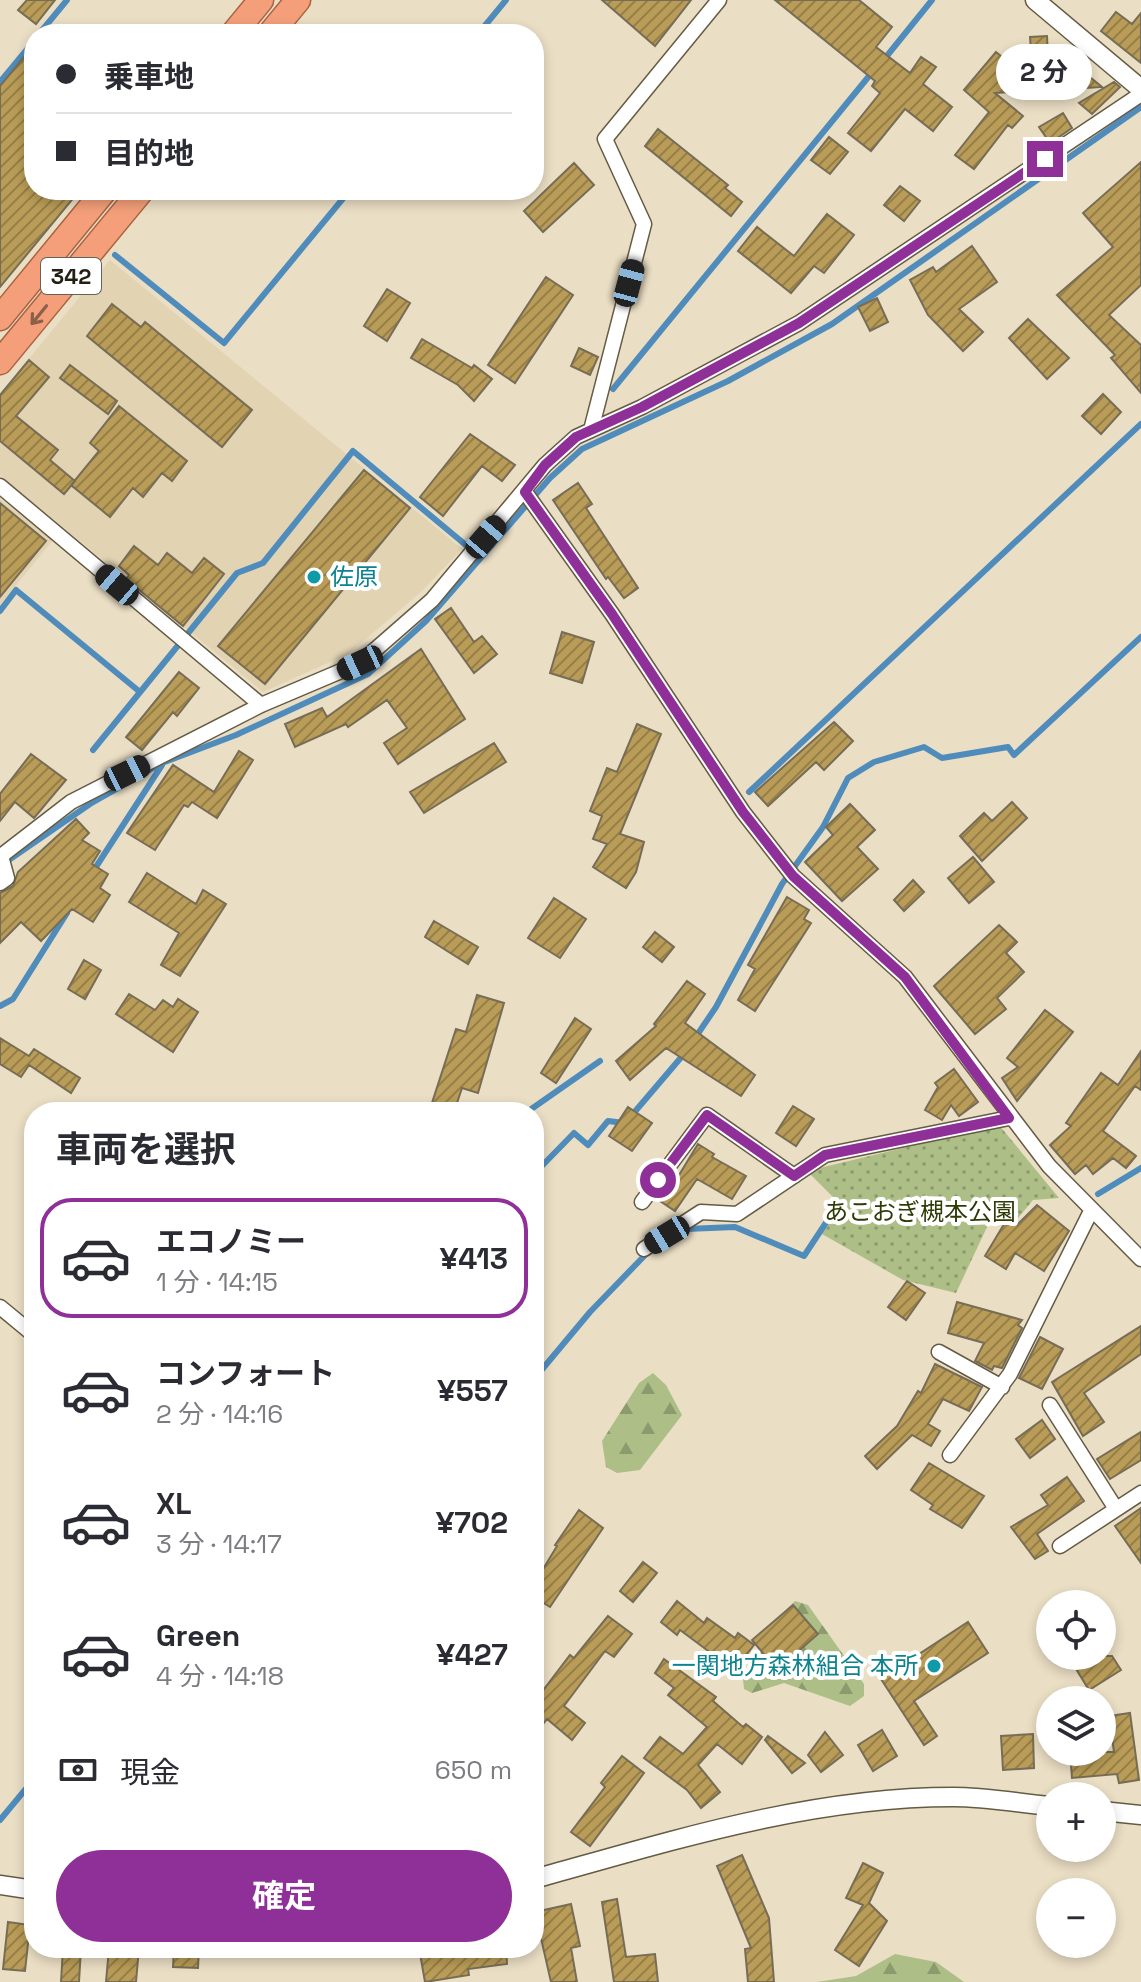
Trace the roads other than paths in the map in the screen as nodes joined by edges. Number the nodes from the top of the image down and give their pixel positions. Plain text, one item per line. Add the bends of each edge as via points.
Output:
1 (261, 0) edge
2 (298, 0) edge
3 (719, 0) edge
4 (1035, 0) edge
5 (241, 24) edge
6 (278, 24) edge
7 (1141, 92) edge
8 (97, 200) edge
9 (134, 200) edge
10 (0, 318) edge
11 (0, 362) edge
12 (591, 430) junction
13 (0, 486) edge
14 (525, 492) junction
15 (261, 705) junction
16 (0, 883) edge
17 (1009, 1118) junction
18 (794, 1176) junction
19 (642, 1202) dead end
20 (1091, 1211) junction
21 (644, 1249) dead end
22 (1141, 1259) edge
23 (0, 1307) edge
24 (24, 1327) edge
25 (939, 1352) dead end
26 (1002, 1387) junction
27 (1050, 1405) dead end
28 (950, 1455) dead end
29 (1141, 1493) edge
30 (1116, 1509) junction
31 (1060, 1546) dead end
32 (1036, 1805) edge
33 (1116, 1812) edge
34 (1141, 1815) edge
35 (544, 1876) edge
36 (0, 1885) edge
37 (24, 1889) edge

1 - 5 highway
2 - 6 highway
3 - 12 street via 605,139 644,224
4 - 7 street
7 - 12 street via 799,323
8 - 10 highway, 342
9 -> 11 highway, 342
12 - 14 street via 545,465
13 - 15 street
14 - 15 street via 432,600 360,663
14 - 17 street via 751,823 793,876 905,977
15 - 16 street via 71,802 1,856 7,878
17 - 18 street via 825,1155
17 - 20 street
18 - 19 street via 707,1115
18 - 21 street via 737,1214 701,1212
20 - 22 street
20 - 26 street
23 - 24 street
25 - 26 street
26 - 28 street
27 - 30 street
29 - 30 street
30 - 31 street
32 - 35 street via 948,1797 811,1808
33 - 34 street
36 - 37 street

